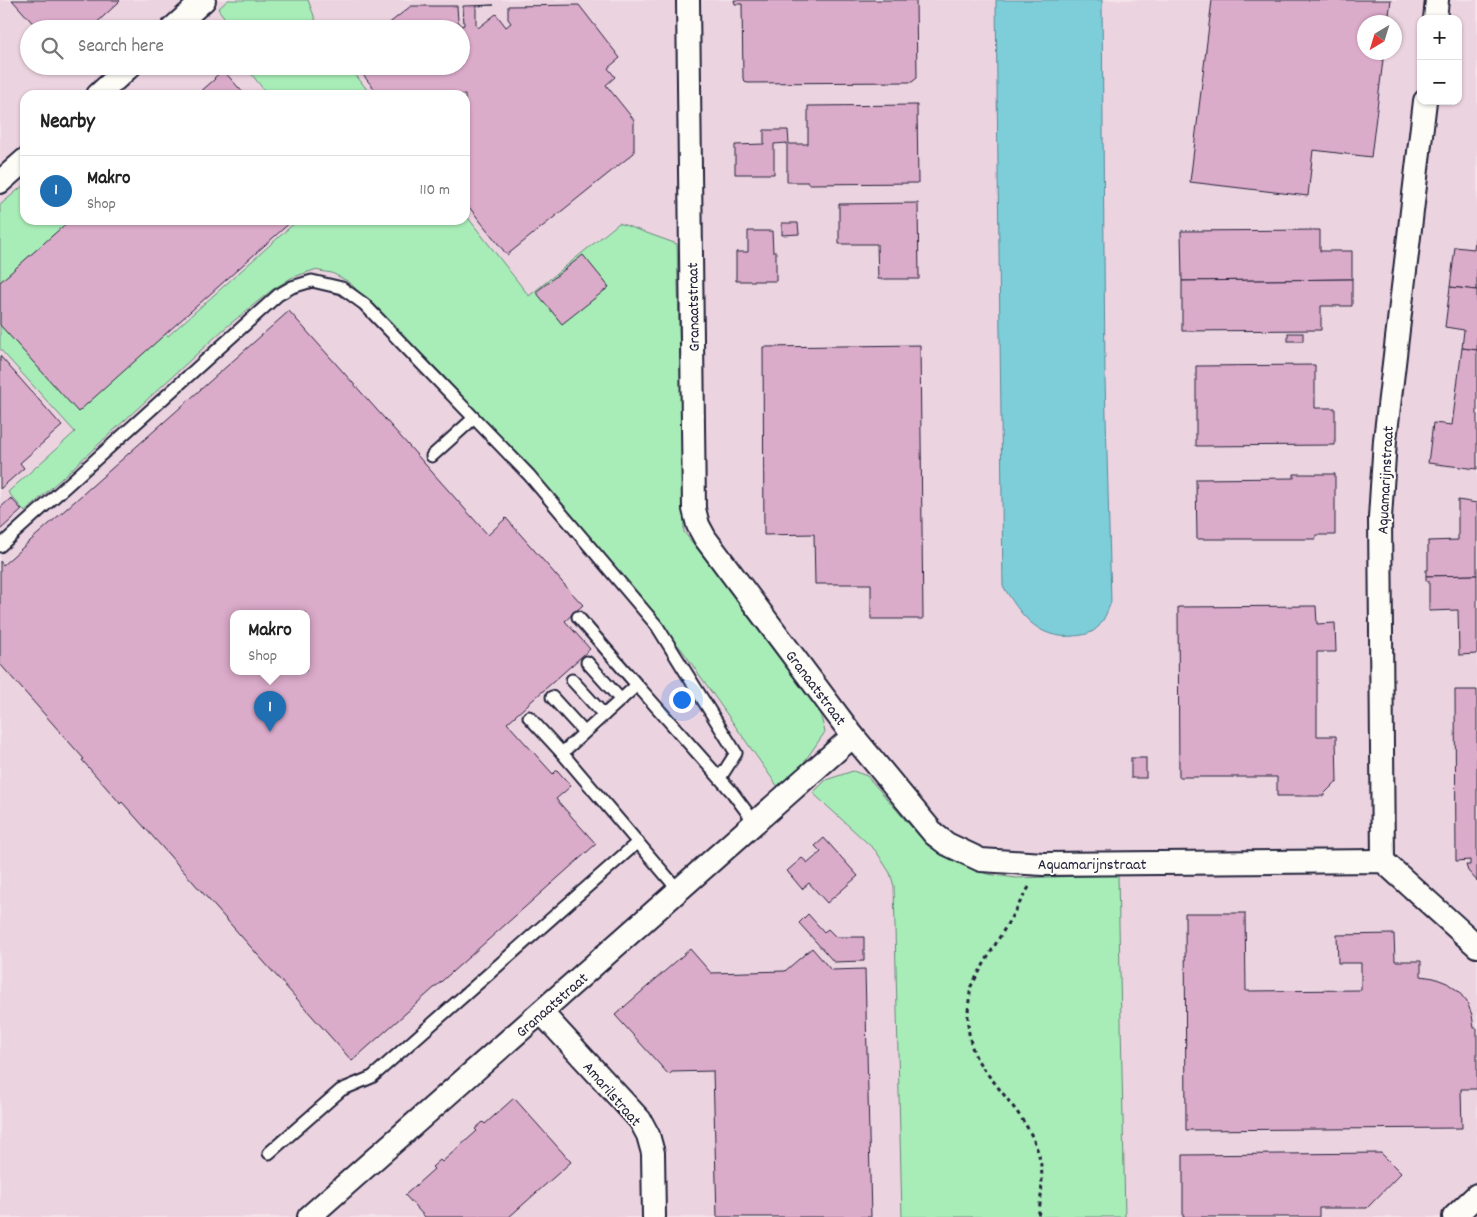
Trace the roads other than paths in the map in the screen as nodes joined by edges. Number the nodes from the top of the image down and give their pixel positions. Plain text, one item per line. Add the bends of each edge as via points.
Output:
1 (204, 0) edge
2 (688, 0) edge
3 (1437, 0) edge
4 (1435, 15) edge
5 (182, 20) edge
6 (120, 75) edge
7 (104, 90) edge
8 (1425, 105) edge
9 (20, 164) edge
10 (0, 182) edge
11 (474, 418) junction
12 (432, 456) dead end
13 (0, 546) edge
14 (578, 618) dead end
15 (587, 662) dead end
16 (572, 680) dead end
17 (637, 685) junction
18 (552, 697) dead end
19 (621, 700) junction
20 (604, 715) junction
21 (529, 717) dead end
22 (584, 732) junction
23 (853, 736) junction
24 (562, 753) junction
25 (720, 778) junction
26 (755, 823) junction
27 (638, 842) junction
28 (1383, 861) junction
29 (679, 891) junction
30 (1477, 946) edge
31 (541, 1012) junction
32 (269, 1153) dead end
33 (1477, 1195) edge
34 (309, 1217) edge
35 (654, 1217) edge
36 (1454, 1217) edge

1 - 5 street
2 - 23 street, Granaatstraat via 694,509 705,538
3 - 4 street
6 - 7 street
8 - 28 street, Aquamarijnstraat via 1385,440 1380,518
9 - 10 street
11 - 12 lane
11 - 13 lane via 364,304 342,288 312,281 278,295
11 - 25 lane via 529,475 657,626 736,753
14 - 17 lane
15 - 19 lane
16 - 20 lane
17 - 19 lane
17 - 25 lane
18 - 22 lane
19 - 20 lane
20 - 22 lane
21 - 24 lane
22 - 24 lane
23 - 26 street, Granaatstraat
23 - 28 street, Aquamarijnstraat via 934,834 981,860 1043,864
24 - 27 lane
25 - 26 lane
26 - 29 street, Granaatstraat
27 - 29 lane
27 - 32 lane via 372,1077 341,1090
28 - 30 street
29 - 31 street, Granaatstraat
31 - 34 street, Granaatstraat
31 - 35 street, Amarilstraat via 640,1120 653,1153
33 - 36 street

